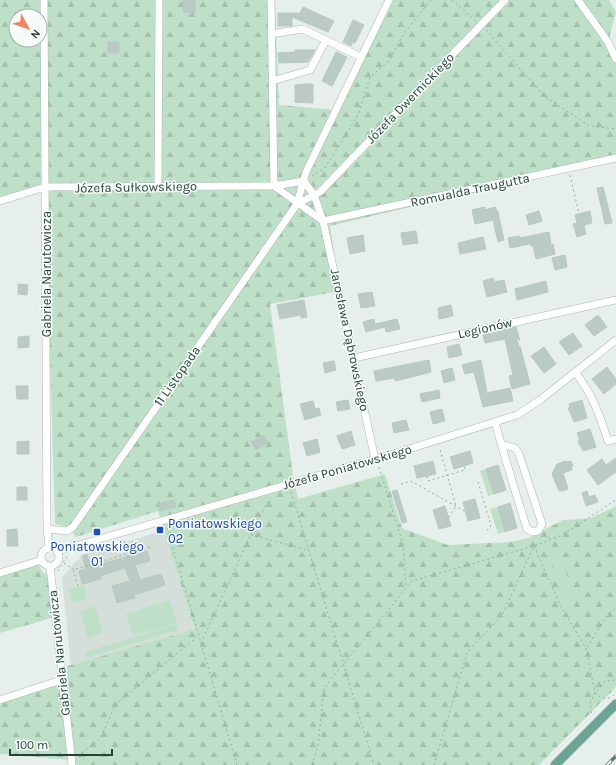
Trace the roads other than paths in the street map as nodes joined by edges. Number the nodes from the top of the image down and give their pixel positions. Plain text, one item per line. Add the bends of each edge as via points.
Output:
1 (44, 0) edge
2 (159, 0) edge
3 (271, 0) edge
4 (389, 0) edge
5 (505, 0) edge
6 (578, 0) edge
7 (271, 34) junction
8 (326, 40) junction
9 (361, 57) junction
10 (616, 59) edge
11 (272, 80) junction
12 (616, 158) edge
13 (304, 181) junction
14 (158, 186) junction
15 (274, 186) junction
16 (45, 187) junction
17 (314, 195) junction
18 (0, 201) edge
19 (297, 204) junction
20 (324, 221) junction
21 (616, 300) edge
22 (616, 340) edge
23 (354, 358) junction
24 (575, 372) junction
25 (496, 422) junction
26 (616, 439) edge
27 (501, 444) junction
28 (375, 459) junction
29 (47, 528) junction
30 (49, 548) junction
31 (58, 551) junction
32 (42, 560) junction
33 (50, 566) junction
34 (0, 574) edge
35 (62, 682) junction
36 (614, 699) edge
37 (0, 700) edge
38 (72, 763) edge
39 (556, 765) edge

1 - 16 street, Gabriela Narutowicza
2 - 14 street
3 - 7 street
4 - 9 street
5 - 17 street, Józefa Dwernickiego via 320,192
6 - 10 street via 608,42
7 - 8 street via 302,29
7 - 11 street
8 - 9 street
8 - 11 street via 310,70
9 - 13 street
11 - 15 street
12 - 20 street, Romualda Traugutta
13 - 15 street, Józefa Sułkowskiego
13 - 17 street
13 - 19 street
14 - 15 street, Józefa Sułkowskiego
14 - 16 street, Józefa Sułkowskiego
15 - 19 street
16 - 18 street, Józefa Sułkowskiego
16 - 29 street, Gabriela Narutowicza
17 - 19 street, Józefa Dwernickiego
17 - 20 street, Jarosława Dąbrowskiego
19 - 20 street
19 - 29 street, 11 Listopada via 73,527 67,531
20 - 23 street, Jarosława Dąbrowskiego
21 - 23 street, Legionów
22 - 24 street, Józefa Poniatowskiego
23 - 28 street, Jarosława Dąbrowskiego
24 - 25 street, Józefa Poniatowskiego via 517,415
24 - 26 street via 597,408 608,441
25 - 27 street
25 - 28 street, Józefa Poniatowskiego
27 - 27 street via 527,529 532,532 538,530 542,524 519,454 515,448
28 - 31 street, Józefa Poniatowskiego
29 - 30 street, Gabriela Narutowicza
30 - 31 street
30 - 32 street via 42,552
31 - 33 street via 58,561
32 - 33 street
32 - 34 street
33 - 35 street, Gabriela Narutowicza
35 - 37 street via 58,681
35 - 38 street, Gabriela Narutowicza
36 - 39 main road

